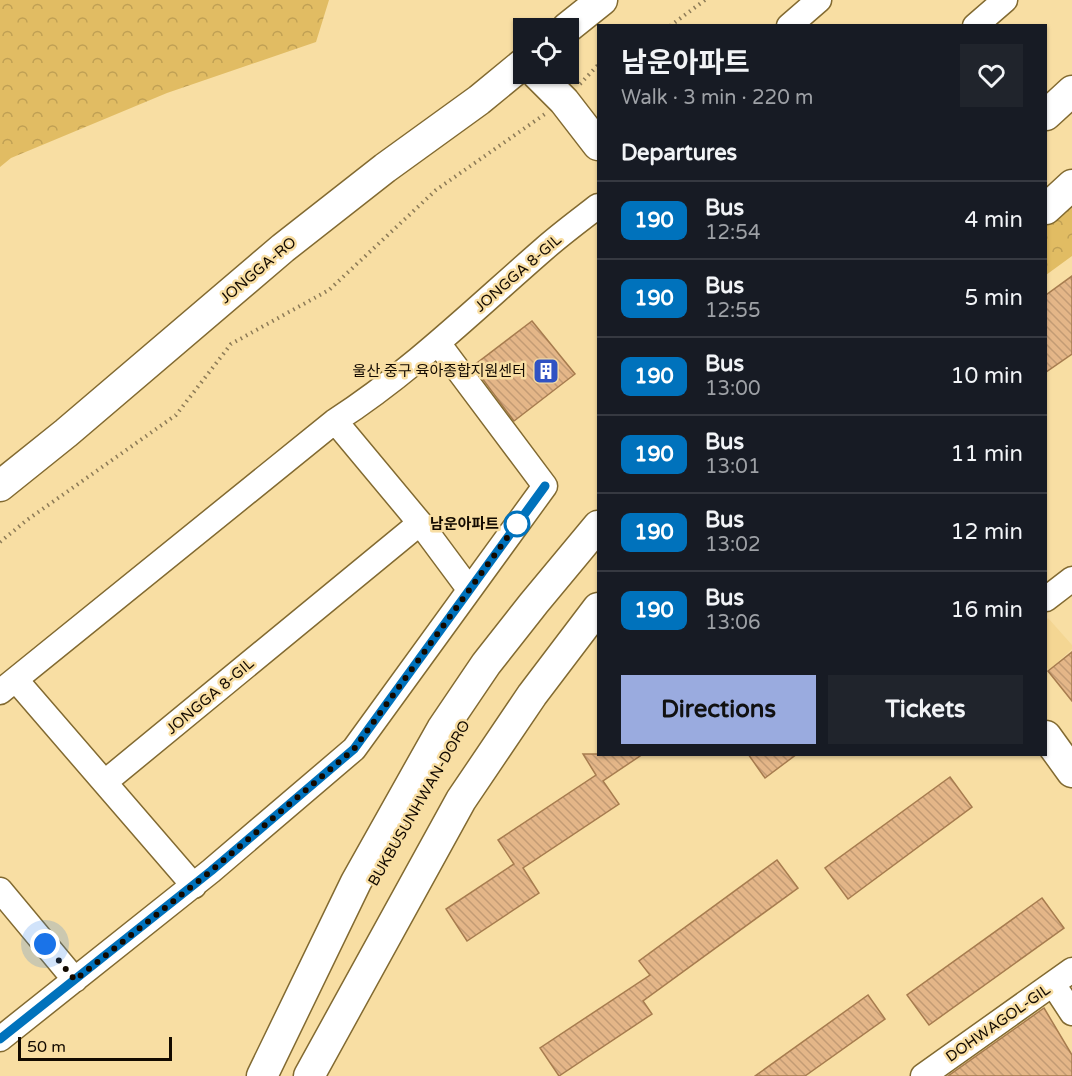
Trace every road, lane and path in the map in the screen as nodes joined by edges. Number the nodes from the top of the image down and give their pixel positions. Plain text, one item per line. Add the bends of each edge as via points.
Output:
1 (602, 0) edge
2 (705, 0) edge
3 (819, 0) edge
4 (1005, 0) edge
5 (579, 18) edge
6 (673, 24) edge
7 (791, 24) edge
8 (977, 24) edge
9 (597, 66) edge
10 (513, 72) edge
11 (547, 84) edge
12 (1072, 91) edge
13 (564, 101) junction
14 (1072, 112) edge
15 (1047, 114) edge
16 (1047, 135) edge
17 (597, 144) edge
18 (1072, 163) edge
19 (1072, 184) edge
20 (1047, 185) edge
21 (597, 207) edge
22 (1047, 208) edge
23 (438, 343) junction
24 (334, 421) junction
25 (0, 486) edge
26 (420, 523) junction
27 (597, 527) edge
28 (0, 542) edge
29 (597, 550) edge
30 (1072, 579) edge
31 (469, 589) junction
32 (1047, 598) edge
33 (597, 609) edge
34 (597, 633) edge
35 (8, 686) edge
36 (1047, 737) edge
37 (1072, 772) edge
38 (105, 782) junction
39 (194, 886) junction
40 (0, 890) edge
41 (1072, 970) edge
42 (75, 980) junction
43 (1053, 984) junction
44 (1072, 1013) edge
45 (0, 1039) edge
46 (262, 1076) edge
47 (269, 1076) edge
48 (309, 1076) edge
49 (320, 1076) edge
50 (923, 1076) edge

1 - 5 main road
2 - 6 path
3 - 7 street
4 - 8 street
9 - 13 path
10 - 25 main road, JONGGA-RO via 283,248
11 - 13 main road
12 - 15 main road
13 - 17 main road
13 - 28 path via 436,190 329,290 231,344 176,415
14 - 16 main road
18 - 20 main road
19 - 22 main road
21 - 23 street, JONGGA 8-GIL
23 - 24 street, JONGGA 8-GIL
23 - 31 street via 545,486
24 - 26 street
24 - 35 street, JONGGA 8-GIL
26 - 31 street
26 - 38 street, JONGGA 8-GIL
27 - 46 main road via 486,664 442,729 356,882
29 - 47 main road, BUKBUSUNHWAN-DORO via 498,673 455,737
30 - 32 street
31 - 39 street via 354,749
33 - 48 main road via 532,695 461,800
34 - 49 main road via 476,805 412,924
35 - 38 street, JONGGA 8-GIL
36 - 37 main road
38 - 39 street
39 - 42 street
40 - 42 street
41 - 43 street, DOHWAGOL-GIL
42 - 45 street
43 - 44 street
43 - 50 street, DOHWAGOL-GIL

